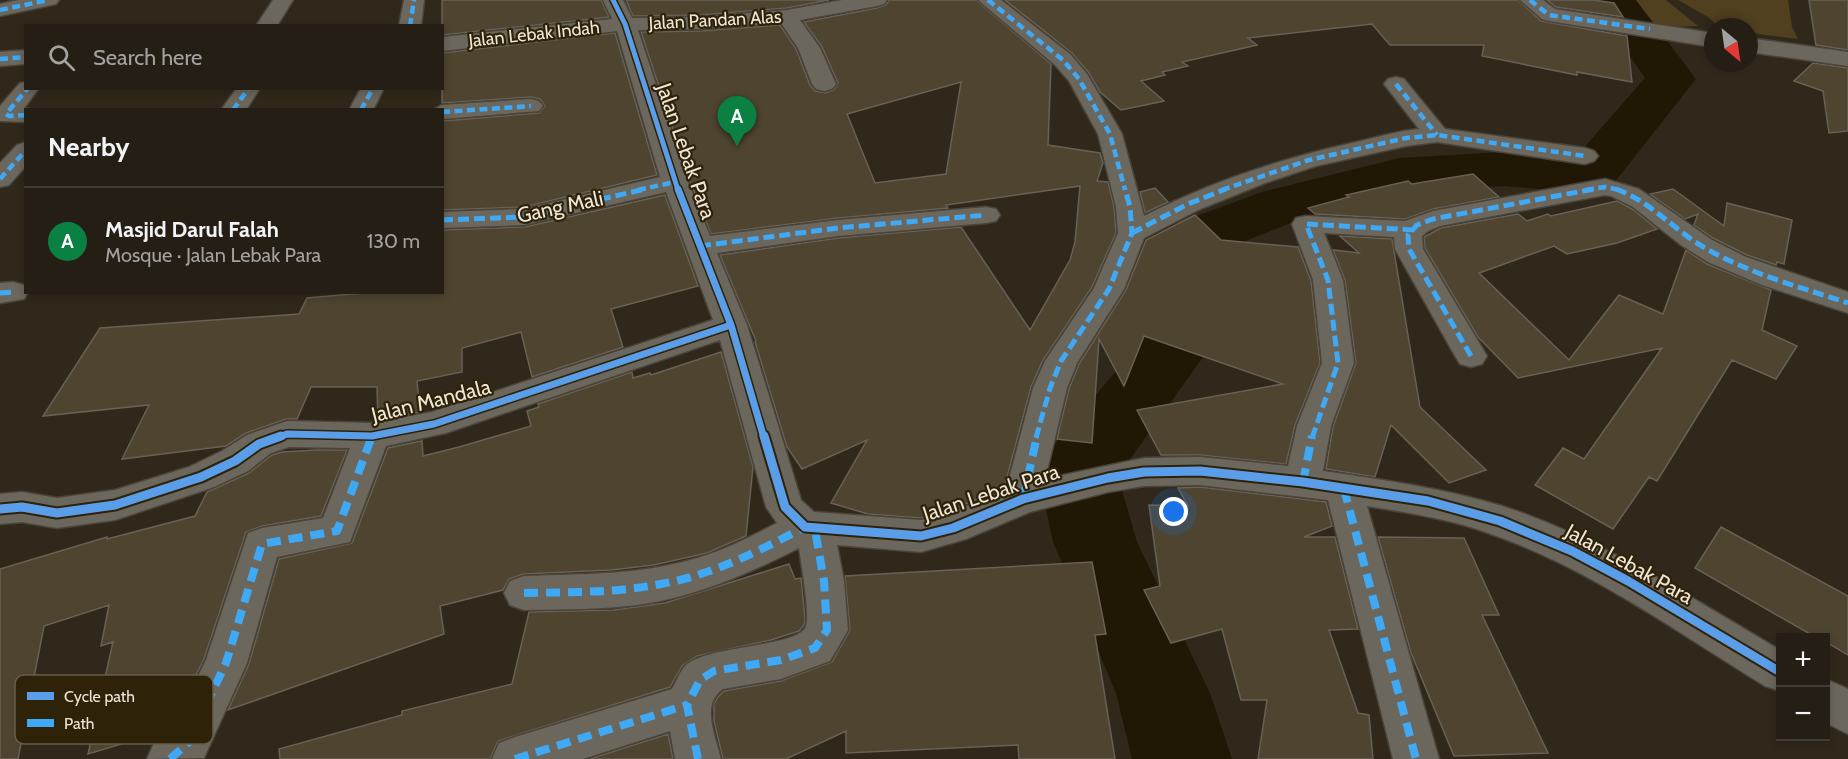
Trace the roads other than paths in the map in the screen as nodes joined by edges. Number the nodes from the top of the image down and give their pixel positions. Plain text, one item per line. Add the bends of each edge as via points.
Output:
1 (49, 0) edge
2 (283, 0) edge
3 (414, 0) edge
4 (877, 0) edge
5 (988, 0) edge
6 (1530, 0) edge
7 (845, 3) edge
8 (0, 10) edge
9 (619, 12) edge
10 (787, 16) junction
11 (267, 24) edge
12 (410, 24) edge
13 (1704, 38) edge
14 (444, 44) edge
15 (1758, 46) edge
16 (24, 57) edge
17 (0, 59) edge
18 (1848, 59) edge
19 (824, 84) dead end
20 (1396, 84) dead end
21 (26, 90) edge
22 (248, 90) edge
23 (372, 90) edge
24 (531, 106) dead end
25 (234, 108) edge
26 (362, 108) edge
27 (444, 112) edge
28 (24, 115) edge
29 (1437, 135) junction
30 (24, 152) edge
31 (1585, 156) dead end
32 (0, 179) edge
33 (675, 182) junction
34 (986, 215) dead end
35 (444, 220) edge
36 (1414, 230) junction
37 (1132, 233) junction
38 (700, 246) junction
39 (1848, 303) edge
40 (731, 326) junction
41 (1471, 356) dead end
42 (372, 436) junction
43 (1303, 482) junction
44 (1344, 489) junction
45 (1023, 499) junction
46 (0, 509) edge
47 (810, 528) junction
48 (524, 593) dead end
49 (1776, 670) edge
50 (213, 690) edge
51 (1830, 702) edge
52 (687, 705) junction
53 (1848, 713) edge
54 (186, 744) edge
55 (170, 759) edge
56 (514, 759) edge
57 (698, 759) edge
58 (1416, 759) edge

1 - 8 street
2 - 11 street
3 - 12 street
4 - 7 street, Jalan Pandan Alas
5 - 37 street via 1063,60 1079,79 1115,147 1130,207
6 - 13 street via 1549,15
7 - 10 street, Jalan Pandan Alas
9 - 10 street, Jalan Pandan Alas via 701,23
9 - 14 street, Jalan Lebak Indah
9 - 33 street, Jalan Lebak Para
10 - 19 street via 810,48
15 - 18 street
16 - 17 street
20 - 29 street
21 - 28 street via 6,114
22 - 25 street
23 - 26 street
24 - 27 street
29 - 31 street
29 - 37 street via 1382,143 1281,168 1188,204
30 - 32 street
33 - 35 street, Gang Mali via 524,217
33 - 38 street, Jalan Lebak Para
34 - 38 street via 838,228
36 - 39 street via 1433,219 1616,187 1719,256
36 - 41 street via 1408,235 1409,249
36 - 43 street via 1306,224 1328,280 1338,363 1314,426
37 - 45 street via 1109,289 1061,361 1032,453
38 - 40 street, Jalan Lebak Para
40 - 42 street, Jalan Mandala via 434,424
40 - 47 street, Jalan Lebak Para via 785,507
42 - 46 street, Jalan Mandala via 287,434 259,444 201,477 115,505 57,513 22,507
42 - 50 street via 337,531 262,544 226,663
43 - 44 street, Jalan Lebak Para
43 - 45 street, Jalan Lebak Para via 1200,471 1144,472
44 - 49 street, Jalan Lebak Para via 1428,501 1500,521 1552,542 1628,581
44 - 58 street
45 - 47 street, Jalan Lebak Para via 953,528 921,536
47 - 48 street via 683,580 648,586
47 - 52 street via 824,581 826,630 815,648 781,660 714,671 700,680
51 - 53 street
52 - 56 street
52 - 57 street
54 - 55 street

